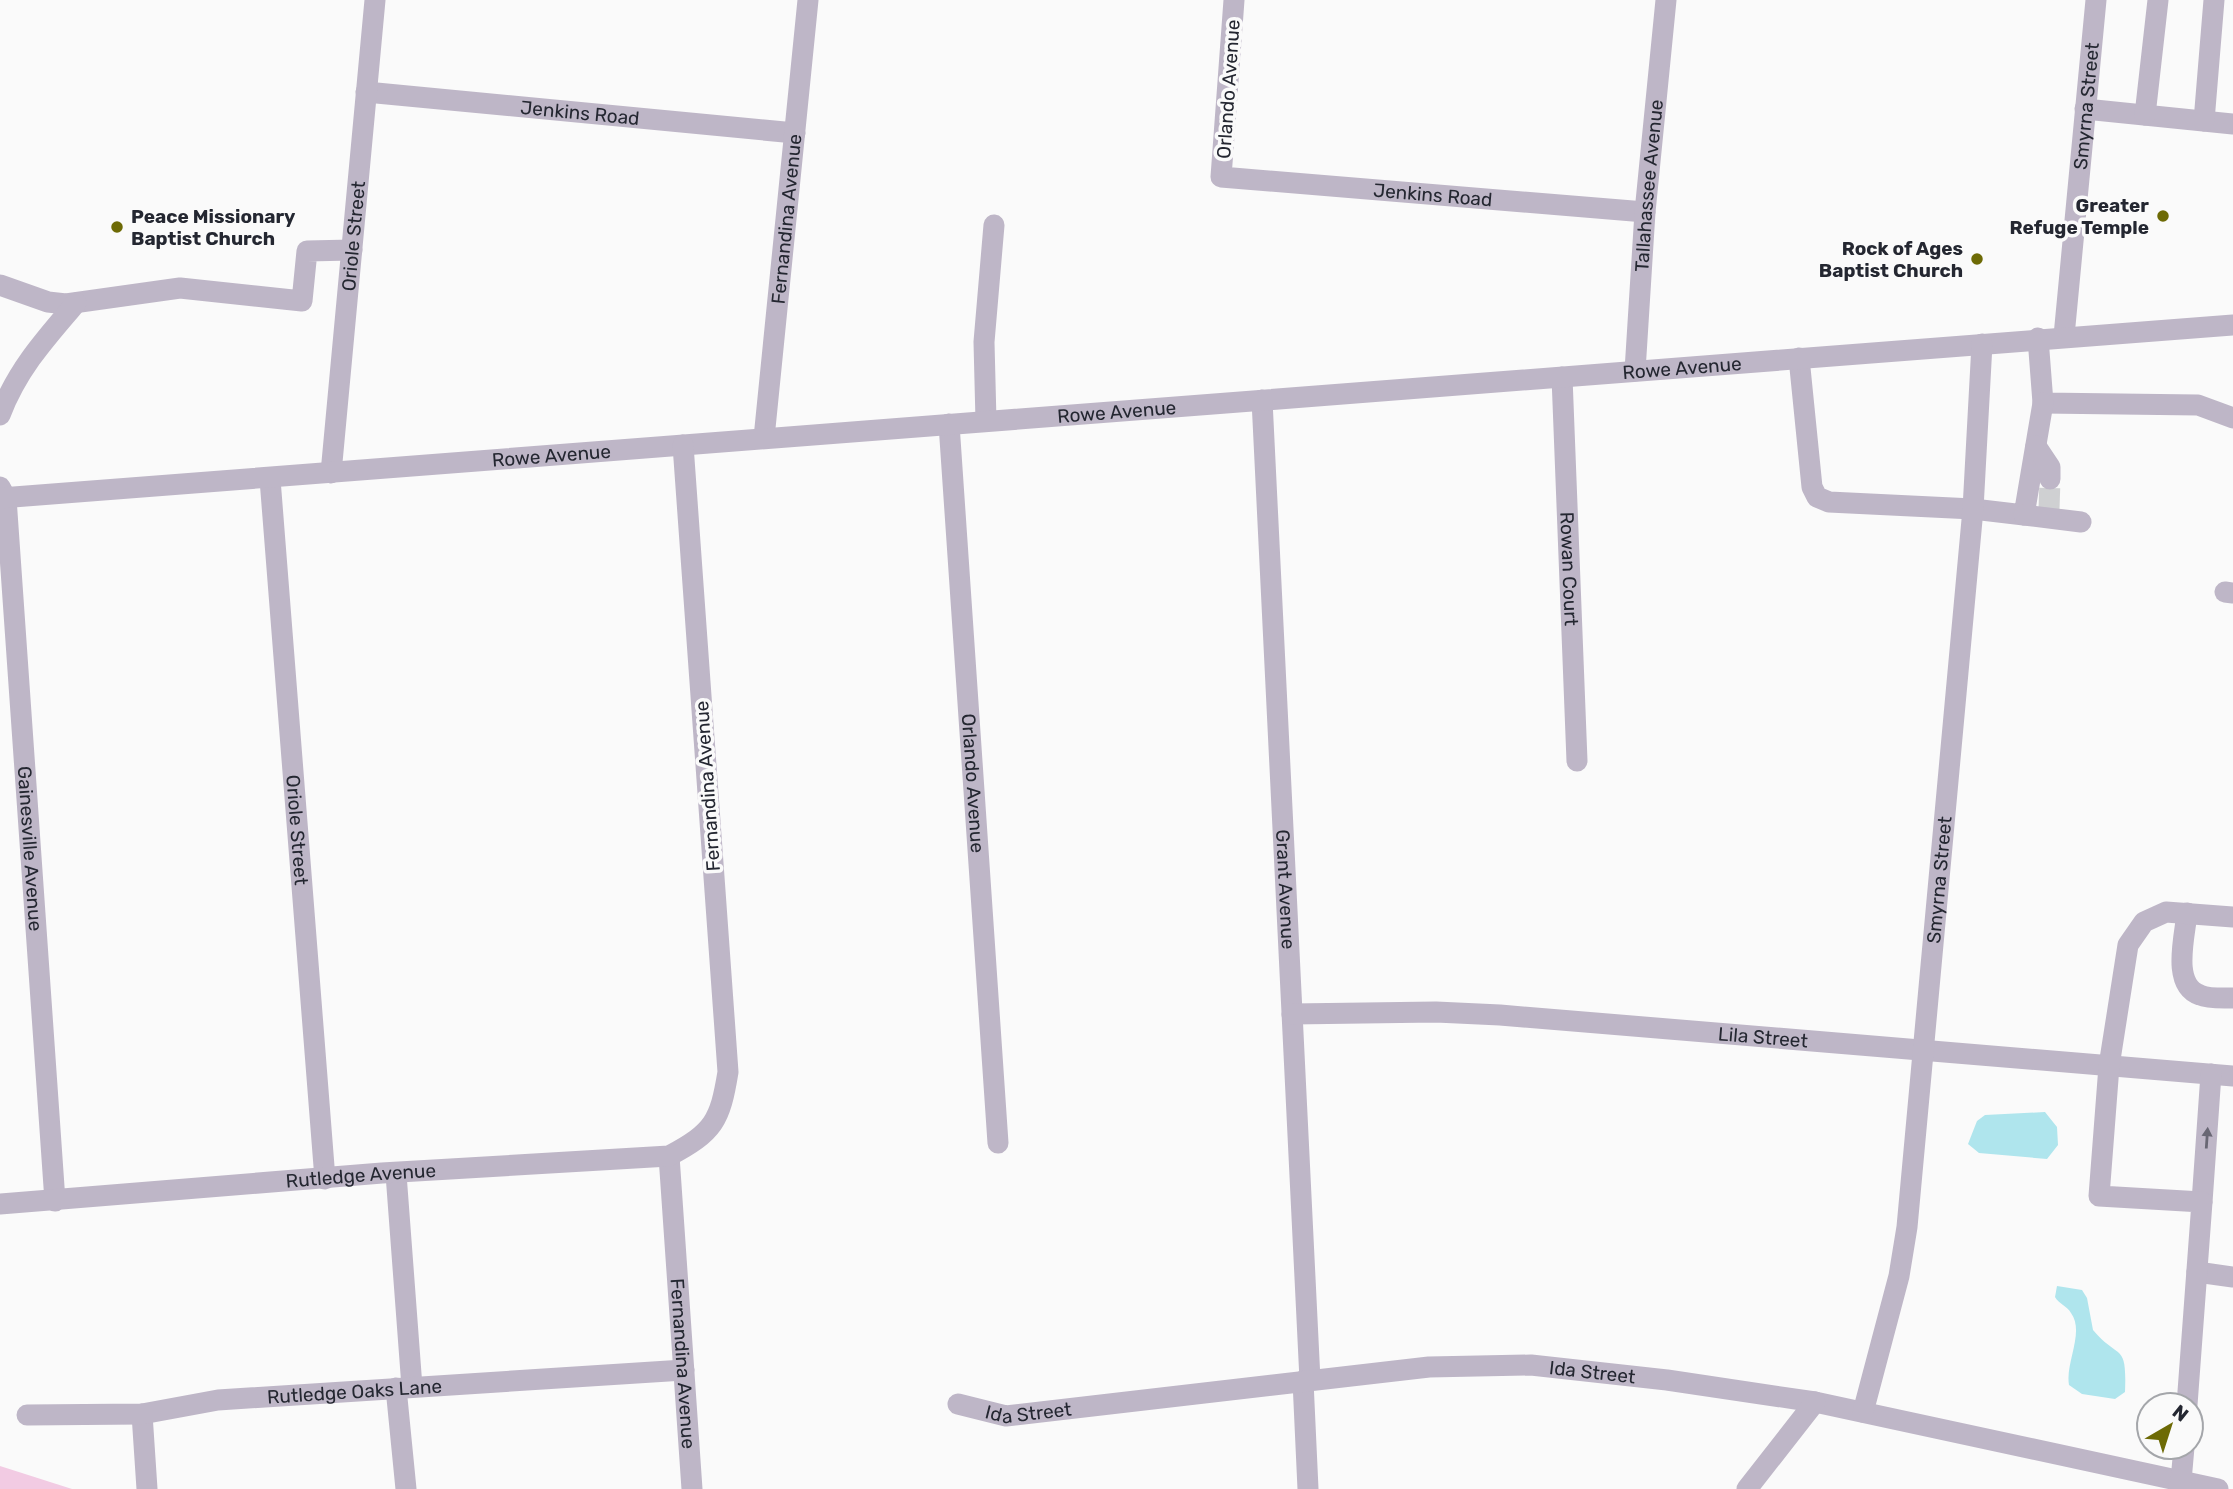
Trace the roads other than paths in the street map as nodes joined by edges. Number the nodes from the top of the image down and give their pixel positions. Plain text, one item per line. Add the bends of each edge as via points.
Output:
1 (375, 0) edge
2 (808, 0) edge
3 (1234, 0) edge
4 (1667, 0) edge
5 (2096, 0) edge
6 (2158, 0) edge
7 (2214, 0) edge
8 (366, 92) junction
9 (2085, 109) junction
10 (2145, 115) junction
11 (2204, 121) junction
12 (2233, 124) edge
13 (795, 133) junction
14 (1221, 177) joint
15 (1645, 212) junction
16 (994, 225) dead end
17 (352, 250) junction
18 (0, 285) edge
19 (76, 303) junction
20 (2233, 325) edge
21 (2064, 336) junction
22 (2038, 338) junction
23 (1982, 344) junction
24 (1799, 358) junction
25 (1635, 371) junction
26 (1562, 377) junction
27 (1262, 400) junction
28 (2043, 403) junction
29 (0, 415) edge
30 (2233, 418) edge
31 (986, 421) junction
32 (949, 424) junction
33 (764, 438) junction
34 (683, 445) junction
35 (2036, 446) junction
36 (331, 473) junction
37 (270, 479) junction
38 (2050, 479) tunnel mouth
39 (2, 494) edge
40 (1973, 509) junction
41 (2024, 515) junction
42 (2081, 522) dead end
43 (1577, 761) dead end
44 (2187, 913) junction
45 (2233, 917) edge
46 (2233, 998) edge
47 (1292, 1014) junction
48 (1923, 1049) junction
49 (2109, 1066) junction
50 (2211, 1074) junction
51 (2233, 1076) edge
52 (715, 1125) joint
53 (998, 1143) dead end
54 (669, 1156) junction
55 (396, 1174) junction
56 (326, 1179) junction
57 (55, 1201) junction
58 (2202, 1202) junction
59 (0, 1204) edge
60 (2197, 1272) junction
61 (2233, 1277) edge
62 (684, 1370) junction
63 (1307, 1381) junction
64 (404, 1388) junction
65 (2188, 1391) edge
66 (1815, 1402) junction
67 (958, 1404) dead end
68 (1863, 1412) junction
69 (142, 1414) junction
70 (27, 1415) dead end
71 (2183, 1461) edge
72 (2181, 1481) junction
73 (147, 1489) edge
74 (406, 1489) edge
75 (692, 1489) edge
76 (1308, 1489) edge
77 (1747, 1489) edge
78 (2218, 1489) edge

1 - 8 street, Oriole Street
2 - 13 street, Fernandina Avenue
3 - 14 street, Orlando Avenue
4 - 15 street, Tallahassee Avenue
5 - 9 street, Smyrna Street
6 - 10 street
7 - 11 street
8 - 13 street, Jenkins Road
8 - 17 street, Oriole Street
9 - 10 street
9 - 21 street, Smyrna Street
10 - 11 street
11 - 12 street
13 - 33 street, Fernandina Avenue
14 - 15 street, Jenkins Road
15 - 25 street, Tallahassee Avenue
16 - 31 street via 984,342
17 - 19 street via 307,251 302,301 180,288
17 - 36 street, Oriole Street
18 - 19 street via 48,302
19 - 29 street via 32,353 11,386
20 - 21 street, Rowe Avenue
21 - 22 street, Rowe Avenue
22 - 23 street, Rowe Avenue
22 - 28 street
23 - 24 street, Rowe Avenue
23 - 40 street, Smyrna Street
24 - 25 street, Rowe Avenue
24 - 40 street via 1812,487 1817,497 1829,502
25 - 26 street, Rowe Avenue
26 - 27 street, Rowe Avenue
26 - 43 street, Rowan Court
27 - 31 street, Rowe Avenue
27 - 47 street, Grant Avenue
28 - 30 street via 2198,405
28 - 35 street
31 - 32 street, Rowe Avenue
32 - 33 street, Rowe Avenue
32 - 53 street, Orlando Avenue
33 - 34 street, Rowe Avenue
34 - 36 street, Rowe Avenue
34 - 52 street, Fernandina Avenue via 728,1072
35 - 38 street via 2050,467
35 - 41 street
36 - 37 street, Rowe Avenue
37 - 39 street, Rowe Avenue
37 - 56 street, Oriole Street
39 - 57 street, Gainesville Avenue
40 - 41 street
40 - 48 street, Smyrna Street
41 - 42 street via 2049,513
44 - 45 street
44 - 46 street via 2182,969 2186,985 2201,996
44 - 49 street via 2153,916 2128,945
47 - 48 street, Lila Street via 1500,1015
47 - 63 street, Grant Avenue
48 - 49 street, Lila Street
48 - 68 street, Smyrna Street via 1899,1276
49 - 50 street, Lila Street
49 - 58 street via 2099,1196
50 - 51 street, Lila Street
58 -> 50 street
52 - 54 street, Rutledge Avenue
54 - 55 street, Rutledge Avenue
54 - 62 street, Fernandina Avenue
55 - 56 street, Rutledge Avenue
55 - 64 street
56 - 57 street, Rutledge Avenue
57 - 59 street, Rutledge Avenue
58 - 60 street
60 - 61 street
60 - 65 street
62 - 64 street, Rutledge Oaks Lane
62 - 75 street, Fernandina Avenue
63 - 66 street, Ida Street via 1429,1367 1531,1365
63 - 67 street, Ida Street via 1006,1416
63 - 76 street, Grant Avenue
64 - 69 street, Rutledge Oaks Lane via 218,1400
64 - 74 street
66 - 68 street, Ida Street
66 - 77 street
68 - 72 street, Ida Street
69 - 70 street, Rutledge Oaks Lane
69 - 73 street
71 - 72 street
72 - 78 street, Ida Street

